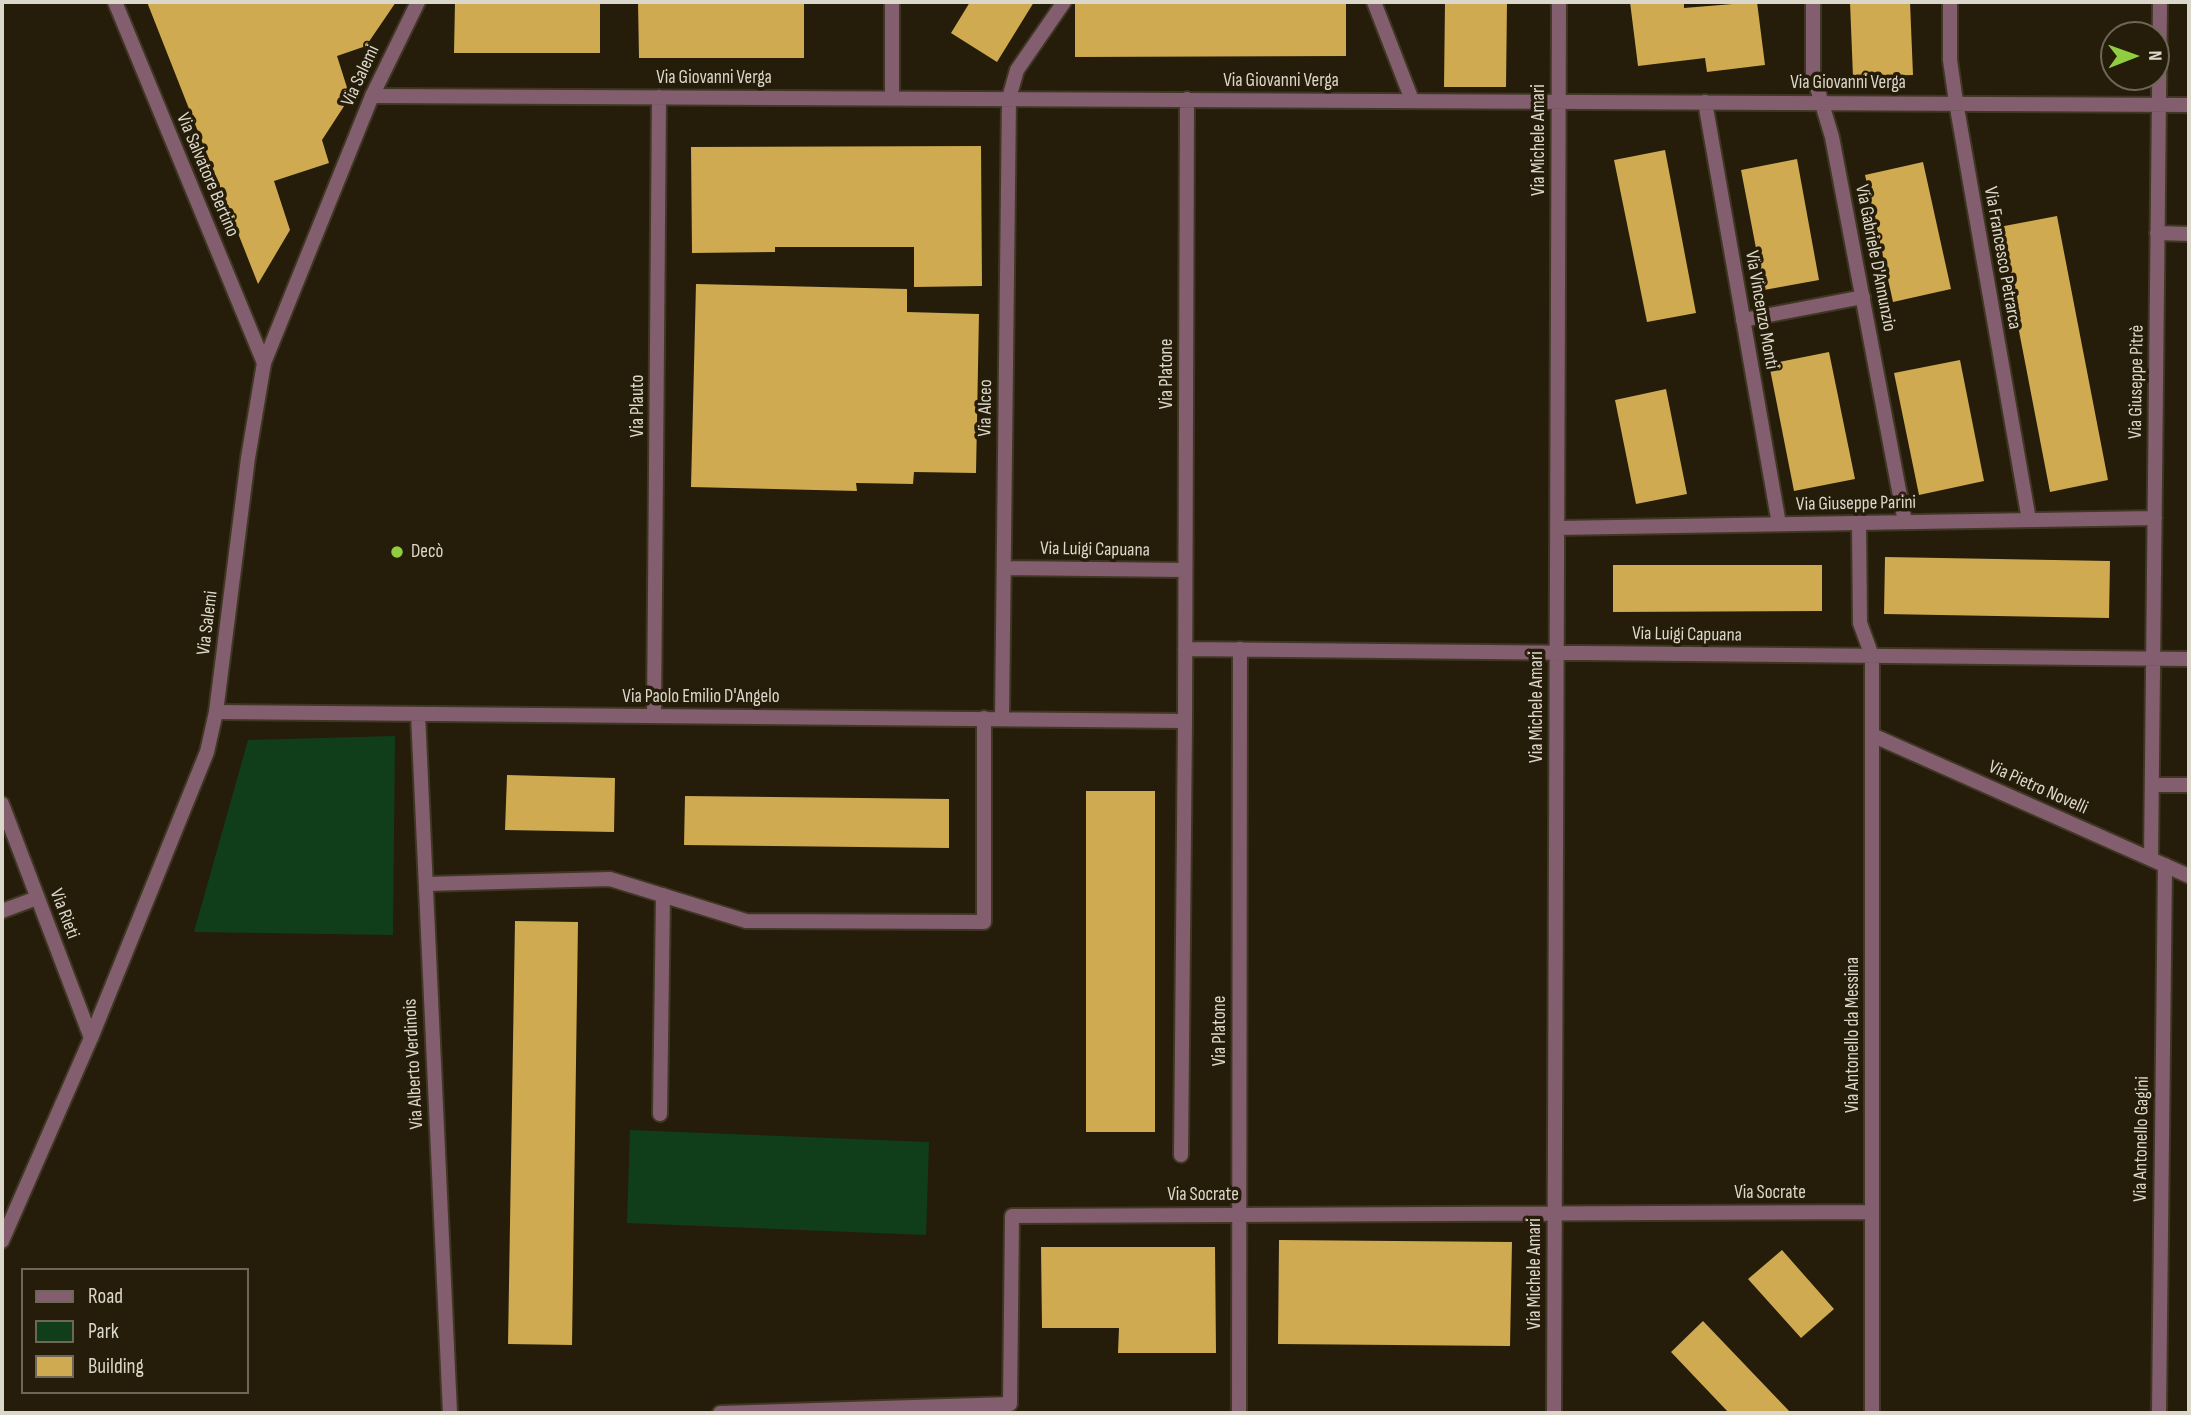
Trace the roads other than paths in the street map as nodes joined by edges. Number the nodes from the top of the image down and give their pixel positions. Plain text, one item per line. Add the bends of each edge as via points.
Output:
1 (115, 2) edge
2 (418, 2) edge
3 (892, 2) edge
4 (1064, 2) edge
5 (1374, 2) edge
6 (1559, 2) edge
7 (1813, 2) edge
8 (1950, 2) edge
9 (2160, 2) edge
10 (372, 96) junction
11 (659, 97) junction
12 (892, 98) junction
13 (1009, 98) junction
14 (1187, 99) junction
15 (1412, 100) junction
16 (1559, 101) junction
17 (1821, 101) junction
18 (1705, 102) junction
19 (1956, 102) junction
20 (2159, 105) junction
21 (2189, 105) edge
22 (2157, 233) junction
23 (2189, 234) edge
24 (1863, 297) junction
25 (1743, 320) junction
26 (264, 363) junction
27 (2155, 518) junction
28 (2029, 520) junction
29 (1905, 522) junction
30 (1859, 523) junction
31 (1779, 524) junction
32 (1558, 528) junction
33 (1004, 568) junction
34 (1185, 570) junction
35 (1185, 649) junction
36 (1240, 649) junction
37 (1556, 653) junction
38 (1872, 656) junction
39 (2154, 659) junction
40 (2189, 659) edge
41 (216, 712) junction
42 (418, 714) junction
43 (654, 715) junction
44 (1002, 718) junction
45 (984, 719) junction
46 (1185, 721) junction
47 (1872, 735) junction
48 (2152, 785) junction
49 (2189, 785) edge
50 (2, 804) edge
51 (2158, 862) junction
52 (2189, 876) edge
53 (426, 884) junction
54 (663, 895) junction
55 (37, 898) junction
56 (2, 911) edge
57 (91, 1038) junction
58 (660, 1114) dead end
59 (1181, 1155) dead end
60 (1555, 1212) junction
61 (1872, 1212) junction
62 (1239, 1214) junction
63 (2, 1241) edge
64 (450, 1413) edge
65 (720, 1413) edge
66 (1239, 1413) edge
67 (1554, 1413) edge
68 (1872, 1413) edge
69 (2159, 1413) edge

1 - 26 street, Via Salvatore Bertino
2 - 10 street, Via Salemi
3 - 12 street
4 - 13 street, Via Alceo via 1017,70
5 - 15 street
6 - 16 street, Via Michele Amari
7 - 17 street, Via Gabriele D'Annunzio via 1813,74
8 - 19 street, Via Francesco Petrarca
9 - 20 street, Via Giuseppe Pitrè
10 - 11 street, Via Giovanni Verga
10 - 26 street, Via Salemi
11 - 12 street, Via Giovanni Verga
11 - 43 street, Via Plauto
12 - 13 street, Via Giovanni Verga
13 - 14 street, Via Giovanni Verga
13 - 33 street, Via Alceo
14 - 15 street, Via Giovanni Verga
14 - 34 street, Via Platone
15 - 16 street, Via Giovanni Verga
16 - 18 street, Via Giovanni Verga
16 - 32 street, Via Michele Amari
17 - 18 street, Via Giovanni Verga
17 - 19 street, Via Giovanni Verga
17 - 24 street, Via Gabriele D'Annunzio
18 - 25 street, Via Vincenzo Monti
19 - 20 street, Via Giovanni Verga
19 - 28 street, Via Francesco Petrarca
20 - 21 street, Via Giovanni Verga
20 - 22 street, Via Giuseppe Pitrè
22 - 23 street
22 - 27 street, Via Giuseppe Pitrè
24 - 25 street
24 - 29 street, Via Gabriele D'Annunzio
25 - 31 street, Via Vincenzo Monti
26 - 41 street, Via Salemi
27 - 28 street, Via Giuseppe Parini
27 - 39 street, Via Giuseppe Pitrè
28 - 29 street, Via Giuseppe Parini
29 - 30 street, Via Giuseppe Parini
30 - 31 street, Via Giuseppe Parini
30 - 38 street, Via Antonello da Messina via 1860,623
31 - 32 street, Via Giuseppe Parini
32 - 37 street, Via Michele Amari
33 - 34 street, Via Luigi Capuana
33 - 44 street, Via Alceo
34 - 35 street, Via Platone
35 - 36 street, Via Luigi Capuana
35 - 46 street, Via Platone
36 - 37 street, Via Luigi Capuana
36 - 62 street, Via Platone
37 - 38 street, Via Luigi Capuana
37 - 60 street, Via Michele Amari
38 - 39 street, Via Luigi Capuana
38 - 47 street, Via Antonello da Messina
39 - 40 street, Via Luigi Capuana
39 - 48 street, Via Giuseppe Pitrè
41 - 42 street, Via Paolo Emilio D'Angelo
41 - 57 street, Via Salemi via 207,752
42 - 43 street, Via Paolo Emilio D'Angelo
42 - 53 street, Via Alberto Verdinois
43 - 45 street, Via Paolo Emilio D'Angelo
44 - 45 street, Via Paolo Emilio D'Angelo
44 - 46 street, Via Paolo Emilio D'Angelo
45 - 54 street via 984,922 746,921
46 - 59 street, Via Platone
47 - 51 street, Via Pietro Novelli
47 - 61 street, Via Antonello da Messina
48 - 49 street
48 - 51 street, Via Antonello Gagini
50 - 55 street, Via Rieti
51 - 52 street, Via Pietro Novelli
51 - 69 street, Via Antonello Gagini
53 - 54 street via 610,879
53 - 64 street, Via Alberto Verdinois
54 - 58 street
55 - 56 street
55 - 57 street, Via Rieti
57 - 63 street, Via Salemi
60 - 61 street, Via Socrate
60 - 62 street, Via Socrate
60 - 67 street, Via Michele Amari
61 - 68 street, Via Antonello da Messina
62 - 65 street, Via Socrate via 1012,1216 1010,1404
62 - 66 street, Via Platone

